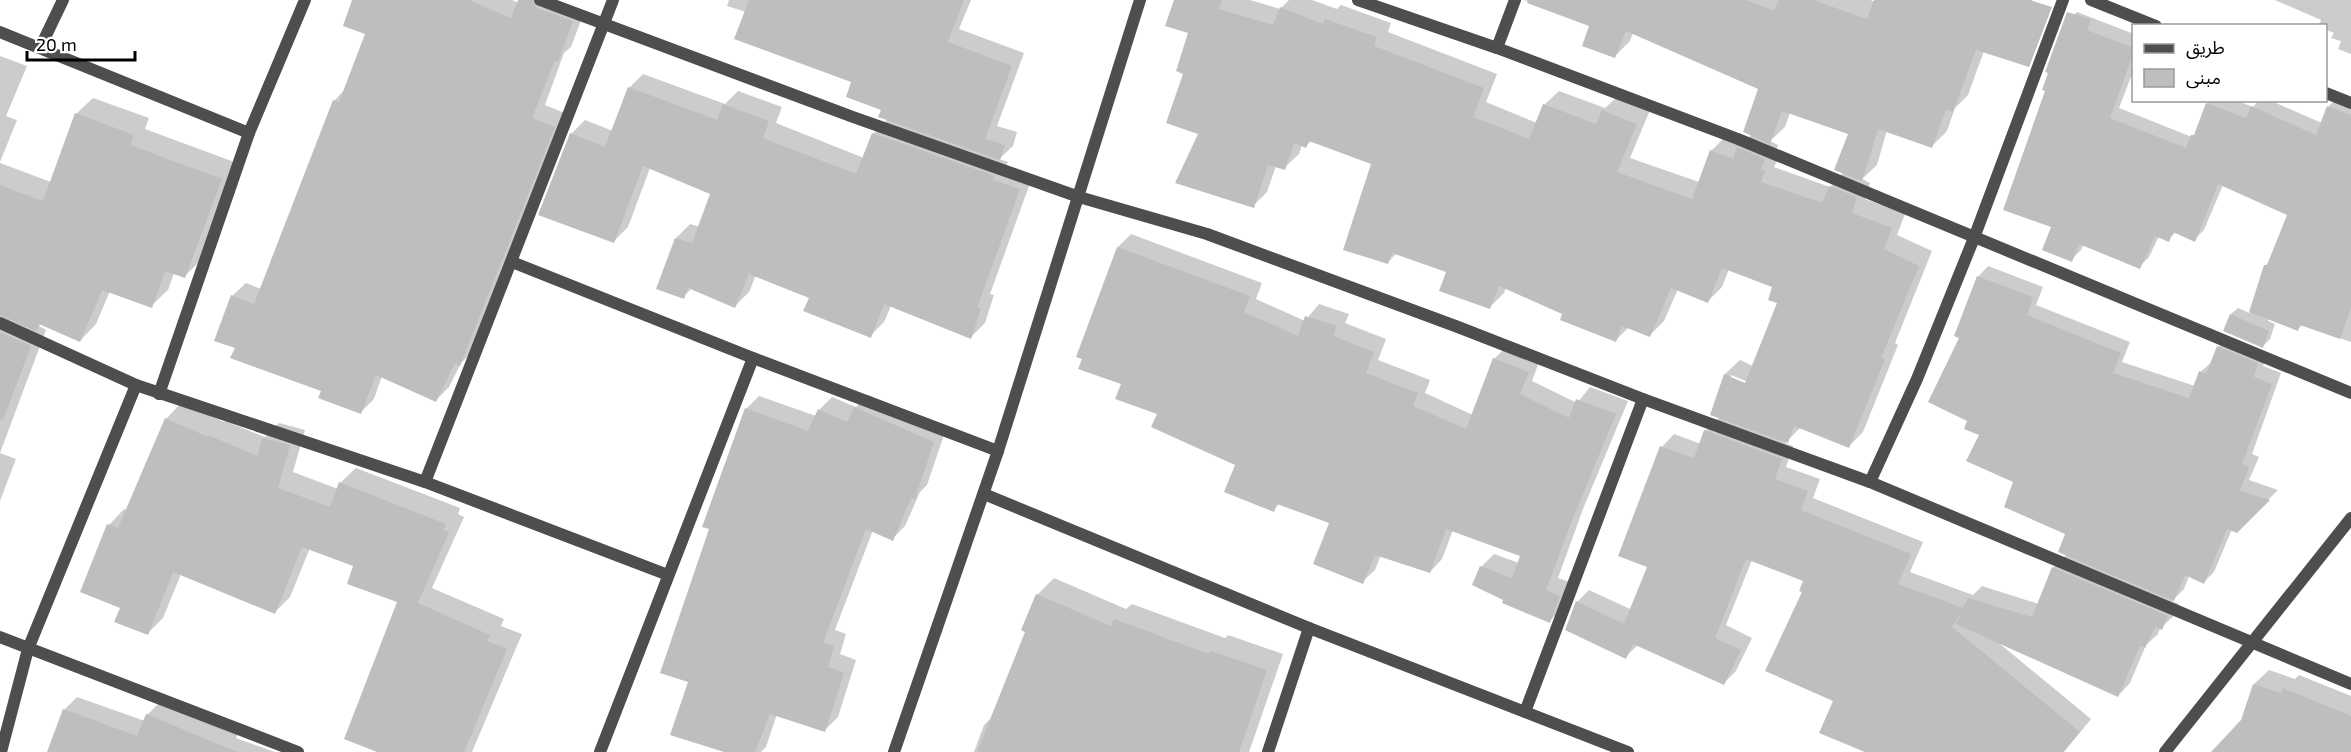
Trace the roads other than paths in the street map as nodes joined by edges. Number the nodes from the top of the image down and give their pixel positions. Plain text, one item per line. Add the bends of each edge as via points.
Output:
1 (63, 0) edge
2 (305, 0) edge
3 (540, 0) edge
4 (613, 0) edge
5 (1140, 0) edge
6 (1358, 0) edge
7 (1515, 0) edge
8 (2063, 0) edge
9 (2091, 0) edge
10 (604, 24) junction
11 (2151, 24) edge
12 (0, 32) edge
13 (40, 48) junction
14 (1497, 48) junction
15 (2327, 94) edge
16 (2351, 103) edge
17 (249, 133) junction
18 (1079, 197) junction
19 (1974, 238) junction
20 (513, 261) junction
21 (0, 323) edge
22 (753, 358) junction
23 (136, 386) junction
24 (2351, 393) edge
25 (159, 394) junction
26 (1643, 399) junction
27 (998, 451) junction
28 (425, 482) junction
29 (1870, 482) junction
30 (984, 494) junction
31 (2351, 518) edge
32 (668, 575) junction
33 (1309, 628) junction
34 (0, 637) edge
35 (2250, 644) junction
36 (28, 649) junction
37 (2351, 684) edge
38 (1525, 712) junction
39 (1, 752) edge
40 (298, 752) edge
41 (600, 752) edge
42 (894, 752) edge
43 (1268, 752) edge
44 (1628, 752) edge
45 (2165, 752) edge

1 - 13 street
2 - 17 street
3 - 10 street
4 - 10 street
5 - 18 street
6 - 14 street
7 - 14 street
8 - 19 street
9 - 11 street
10 - 18 street
10 - 20 street
12 - 13 street
13 - 17 street
14 - 19 street via 1738,139
15 - 16 street
17 - 25 street
18 - 26 street via 1207,234
18 - 27 street
19 - 24 street
19 - 29 street
20 - 22 street
20 - 28 street
21 - 23 street
22 - 27 street
22 - 32 street
23 - 25 street
23 - 36 street
25 - 28 street
26 - 29 street
26 - 38 street
27 - 30 street
28 - 32 street
29 - 35 street
30 - 33 street
30 - 42 street
31 - 35 street
32 - 41 street
33 - 38 street
33 - 43 street
34 - 36 street
35 - 37 street
35 - 45 street
36 - 39 street
36 - 40 street
38 - 44 street

